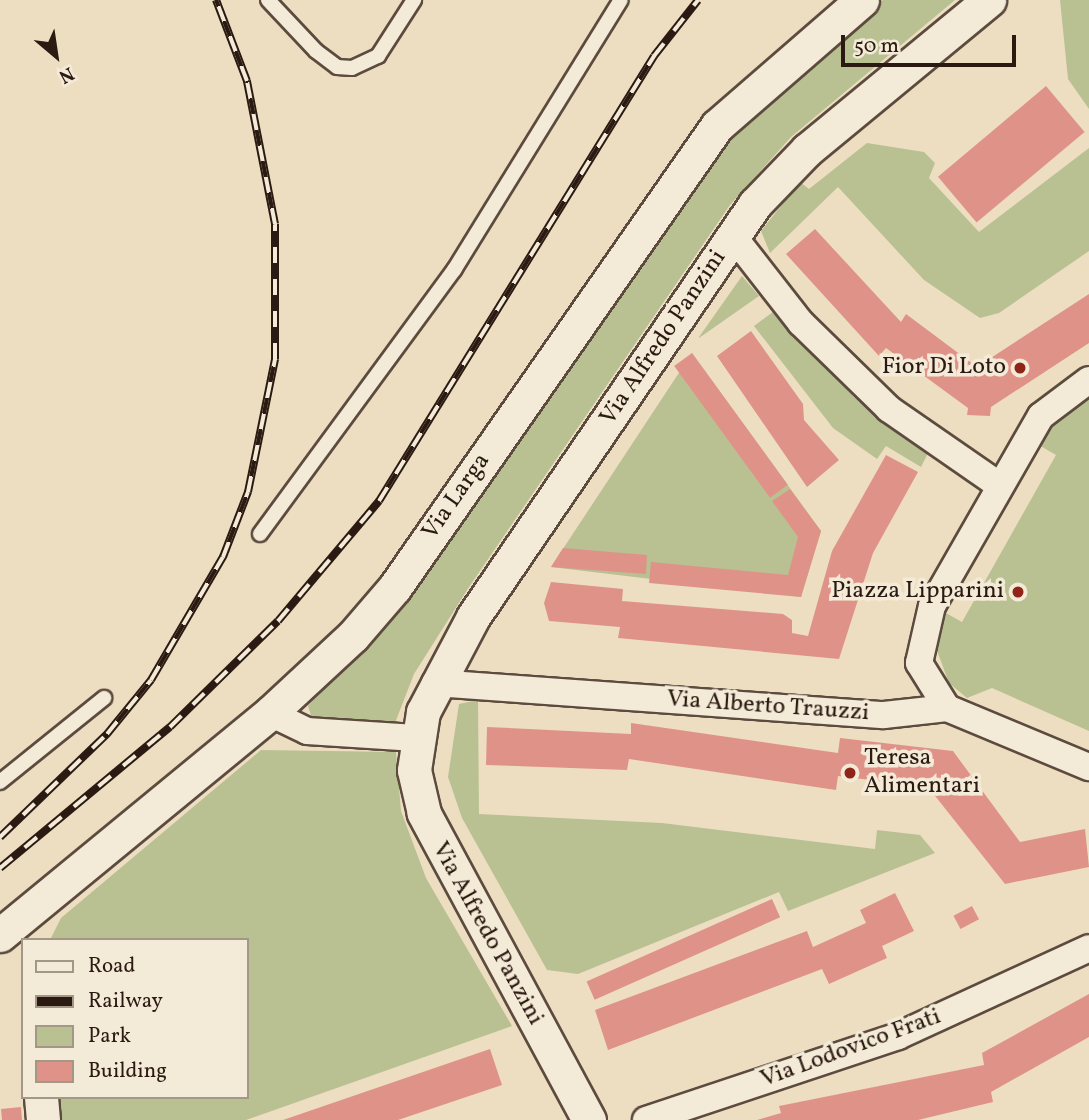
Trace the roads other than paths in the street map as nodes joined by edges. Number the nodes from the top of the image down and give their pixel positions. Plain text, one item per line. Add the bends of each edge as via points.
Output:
1 (268, 0) edge
2 (414, 0) edge
3 (621, 0) edge
4 (862, 0) edge
5 (989, 0) edge
6 (733, 236) junction
7 (1089, 380) edge
8 (1000, 486) junction
9 (260, 534) dead end
10 (435, 683) junction
11 (104, 698) dead end
12 (947, 708) junction
13 (270, 713) junction
14 (416, 738) junction
15 (1089, 767) edge
16 (0, 782) edge
17 (12, 936) edge
18 (1089, 948) edge
19 (41, 1099) edge
20 (43, 1120) edge
21 (589, 1120) edge
22 (646, 1120) edge

1 - 2 lane via 316,51 337,67 352,68 378,56
3 - 9 lane via 454,270
4 - 13 street, Via Larga via 717,126 395,587 353,636
5 - 6 street, Via Alfredo Panzini via 780,174
6 - 8 street via 801,323 889,409
6 - 10 street, Via Alfredo Panzini
7 - 8 street via 1058,397 1041,416
8 - 12 street via 922,634 919,663
10 - 12 street, Via Alberto Trauzzi via 884,715
10 - 14 street, Via Alfredo Panzini
11 - 16 lane
12 - 15 street, Via Alberto Trauzzi
13 - 14 street via 307,731
13 - 17 street, Via Larga
14 - 21 street, Via Alfredo Panzini via 418,795 436,842
18 - 22 street, Via Lodovico Frati via 898,1036
19 - 20 street

